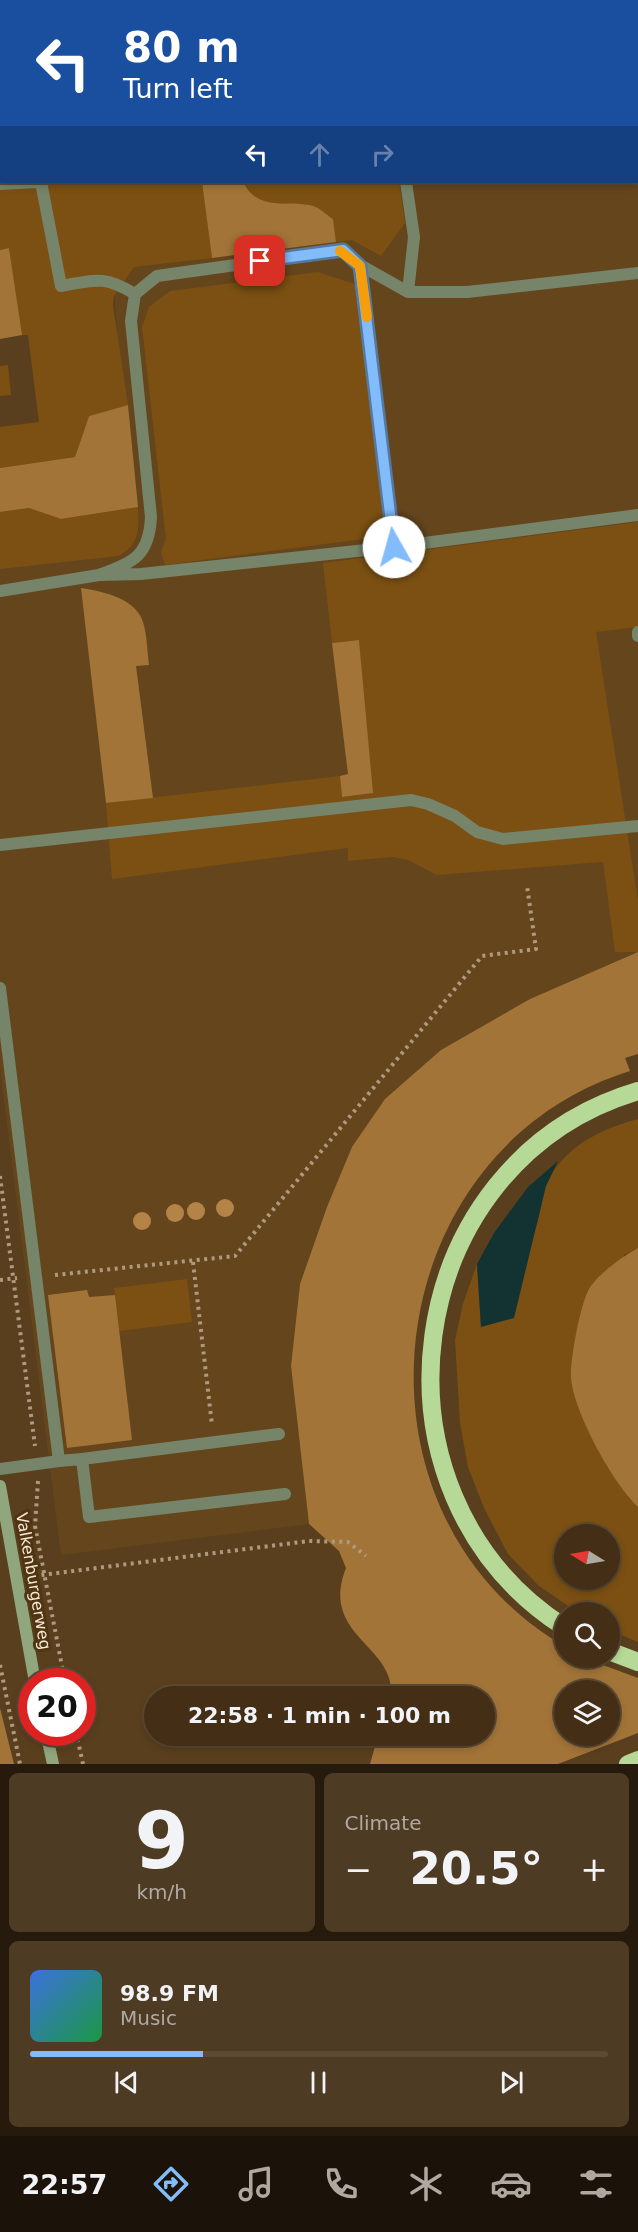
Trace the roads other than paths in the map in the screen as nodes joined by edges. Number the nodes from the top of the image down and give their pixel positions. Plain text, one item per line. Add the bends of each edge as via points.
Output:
1 (20, 183) edge
2 (39, 183) edge
3 (406, 183) edge
4 (0, 184) edge
5 (360, 266) junction
6 (638, 273) edge
7 (408, 292) junction
8 (135, 294) junction
9 (638, 515) edge
10 (394, 547) junction
11 (99, 575) junction
12 (0, 591) edge
13 (638, 826) edge
14 (0, 845) edge
15 (0, 988) edge
16 (638, 1091) edge
17 (279, 1434) dead end
18 (82, 1458) junction
19 (59, 1461) junction
20 (0, 1469) edge
21 (0, 1486) edge
22 (285, 1494) dead end
23 (554, 1620) edge
24 (620, 1655) edge
25 (638, 1662) edge
26 (32, 1668) edge
27 (49, 1746) edge
28 (638, 1760) edge
29 (53, 1764) edge
30 (628, 1764) edge

1 - 4 lane
2 - 8 lane via 61,285 114,281
3 - 7 lane via 414,237
5 - 7 lane
5 - 8 lane via 343,250 157,276
5 - 10 lane
6 - 7 lane via 467,292
8 - 11 lane via 131,321 150,538 130,563
9 - 10 lane
10 - 11 lane
11 - 12 lane
13 - 14 lane via 503,839 477,832 455,816 411,800
15 - 19 lane
16 - 23 highway via 604,1103 552,1133 494,1189 468,1227 450,1265 433,1335 430,1404 440,1460 450,1488 492,1561
17 - 18 lane
18 - 19 lane
18 - 22 lane via 89,1516
19 - 20 lane
21 - 26 street, Valkenburgerweg
24 - 25 highway
27 - 29 street
28 - 30 highway

